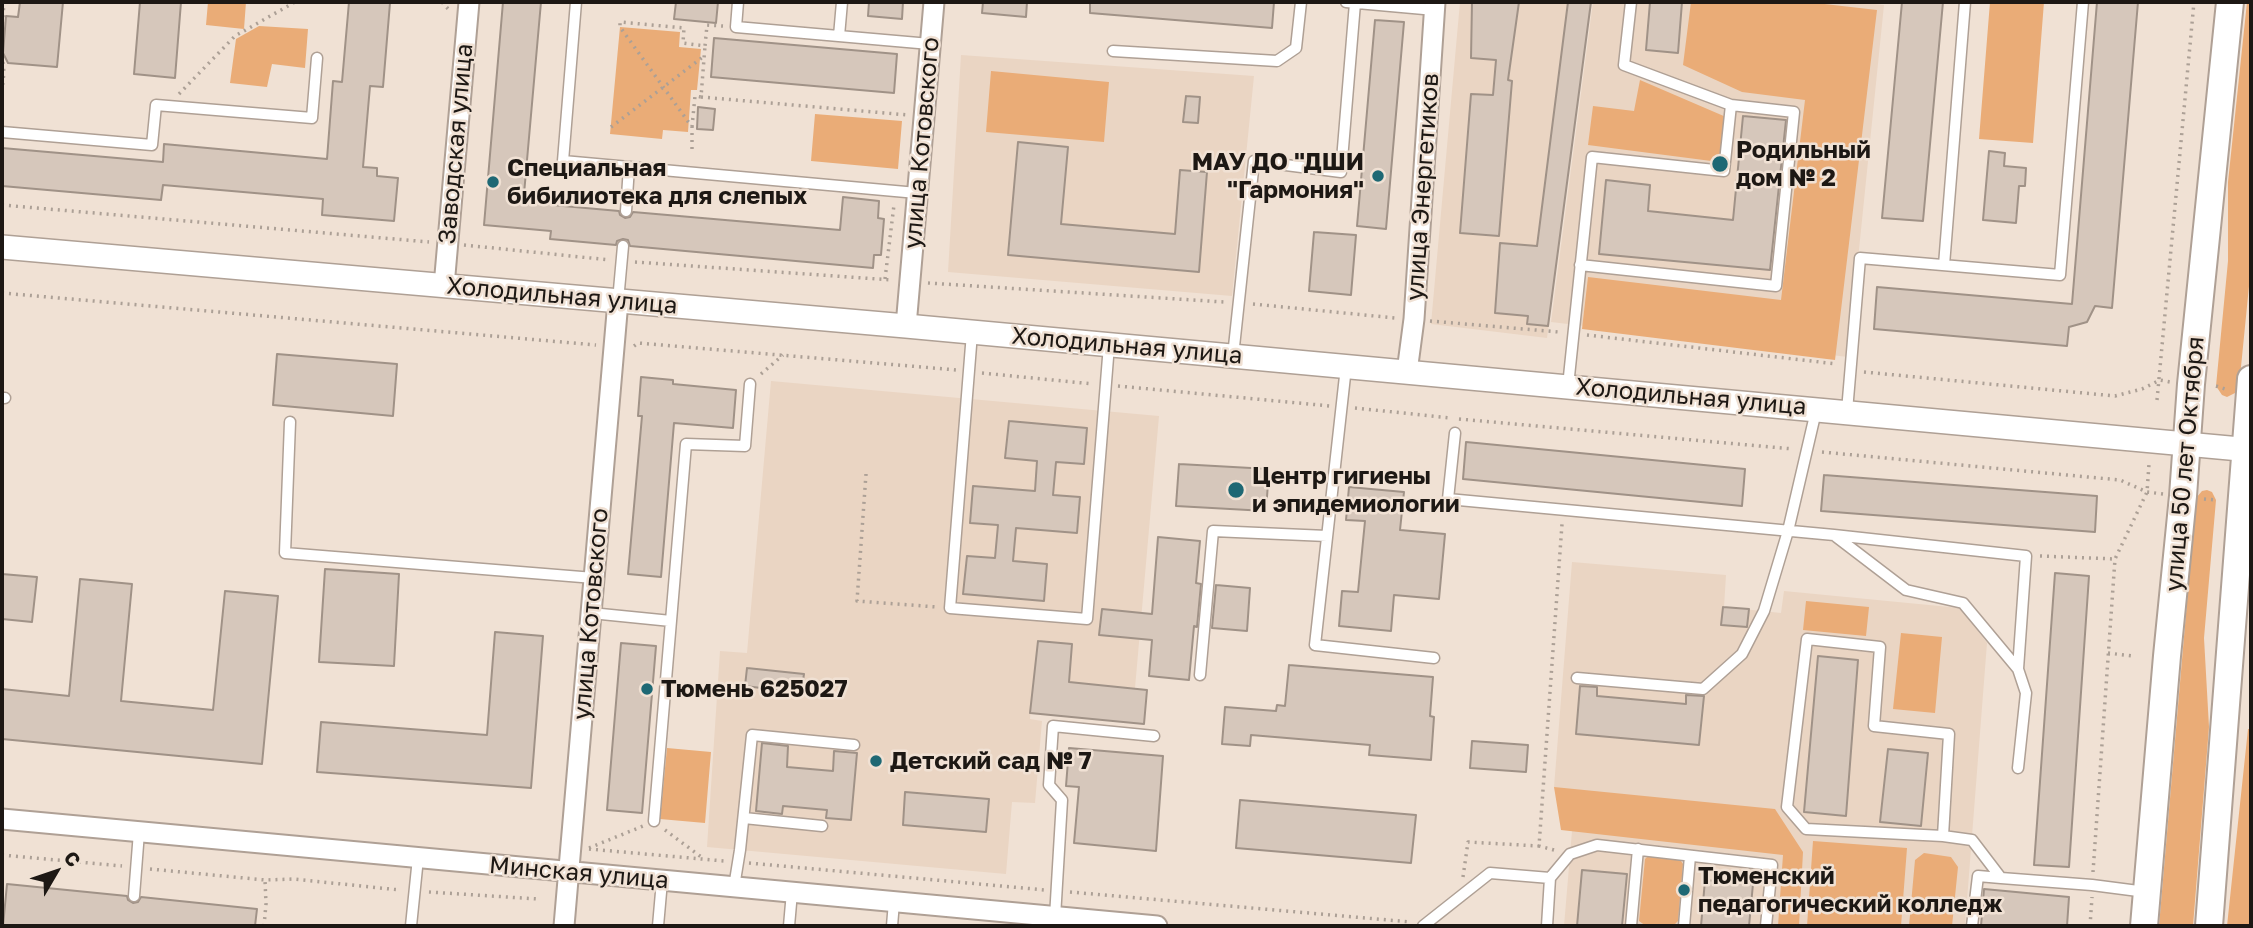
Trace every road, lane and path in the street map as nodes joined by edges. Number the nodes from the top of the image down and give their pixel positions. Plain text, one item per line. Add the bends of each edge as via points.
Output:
1 (4, 2) edge
2 (295, 2) edge
3 (468, 2) edge
4 (576, 2) edge
5 (738, 2) edge
6 (842, 2) edge
7 (934, 2) edge
8 (1301, 2) edge
9 (1346, 2) edge
10 (1631, 2) edge
11 (1965, 2) edge
12 (2083, 2) edge
13 (2194, 2) edge
14 (2230, 2) edge
15 (1355, 3) edge
16 (1435, 6) edge
17 (736, 27) junction
18 (2, 31) edge
19 (839, 36) junction
20 (930, 44) junction
21 (705, 46) junction
22 (1113, 51) dead end
23 (2, 55) edge
24 (704, 56) junction
25 (317, 58) dead end
26 (663, 88) junction
27 (2, 92) edge
28 (701, 97) junction
29 (1731, 105) junction
30 (168, 106) junction
31 (908, 115) dead end
32 (611, 127) dead end
33 (692, 127) junction
34 (2, 132) edge
35 (692, 149) dead end
36 (629, 167) junction
37 (895, 191) junction
38 (917, 193) junction
39 (626, 211) dead end
40 (623, 246) dead end
41 (2, 247) edge
42 (1580, 265) junction
43 (1944, 265) junction
44 (885, 279) dead end
45 (911, 282) junction
46 (444, 286) junction
47 (2, 293) edge
48 (618, 301) junction
49 (1240, 303) junction
50 (1414, 320) junction
51 (905, 326) junction
52 (972, 332) junction
53 (1574, 334) junction
54 (596, 345) dead end
55 (1109, 345) junction
56 (631, 348) dead end
57 (783, 355) junction
58 (1233, 356) junction
59 (1346, 367) junction
60 (968, 371) junction
61 (1850, 371) junction
62 (1406, 372) junction
63 (2251, 379) edge
64 (2160, 380) junction
65 (750, 384) joint
66 (1106, 385) junction
67 (1567, 387) junction
68 (2157, 400) dead end
69 (1341, 407) junction
70 (1816, 408) junction
71 (1847, 411) junction
72 (290, 422) dead end
73 (1455, 433) dead end
74 (2187, 443) junction
75 (2248, 450) edge
76 (1806, 451) junction
77 (2149, 464) dead end
78 (866, 474) dead end
79 (2147, 492) junction
80 (2164, 494) dead end
81 (1563, 511) junction
82 (1788, 531) junction
83 (1834, 535) junction
84 (1327, 536) junction
85 (2026, 555) junction
86 (2115, 559) junction
87 (594, 578) junction
88 (950, 608) junction
89 (591, 613) junction
90 (671, 621) junction
91 (2108, 653) junction
92 (2132, 656) dead end
93 (1434, 658) dead end
94 (2018, 669) junction
95 (1200, 675) dead end
96 (1577, 678) dead end
97 (1154, 736) dead end
98 (854, 745) dead end
99 (2018, 768) dead end
100 (744, 818) junction
101 (2, 819) edge
102 (654, 821) junction
103 (822, 825) dead end
104 (139, 832) junction
105 (1943, 836) junction
106 (1638, 849) junction
107 (1570, 854) junction
108 (2, 855) edge
109 (1690, 856) junction
110 (418, 858) junction
111 (704, 859) junction
112 (738, 862) junction
113 (136, 868) junction
114 (569, 872) junction
115 (1550, 878) junction
116 (2001, 878) junction
117 (265, 880) junction
118 (662, 881) junction
119 (2092, 885) junction
120 (734, 887) junction
121 (414, 891) junction
122 (1057, 891) junction
123 (792, 892) junction
124 (2146, 892) junction
125 (134, 896) dead end
126 (538, 899) dead end
127 (894, 902) junction
128 (1055, 917) junction
129 (1420, 924) edge
130 (1131, 925) edge
131 (264, 926) edge
132 (411, 926) edge
133 (564, 926) edge
134 (658, 926) edge
135 (789, 926) edge
136 (892, 926) edge
137 (1157, 926) edge
138 (1547, 926) edge
139 (1631, 926) edge
140 (1684, 926) edge
141 (1766, 926) edge
142 (1972, 926) edge
143 (2090, 926) edge
144 (2144, 926) edge
145 (2209, 926) edge

1 - 18 path
2 - 30 path via 235,36
3 - 46 street, Заводская улица
4 - 36 lane via 563,161
5 - 17 lane
6 - 19 lane
7 - 20 street, улица Котовского
8 - 22 lane via 1296,48 1277,61
9 - 15 lane
10 - 29 lane via 1624,65
11 - 43 lane
12 - 43 lane via 2060,275
13 - 64 path
14 - 74 main road, улица 50 лет Октября
15 - 16 lane
15 - 49 lane via 1341,172 1254,161
16 - 50 street, улица Энергетиков
17 - 19 lane
17 - 21 path via 707,25
19 - 20 lane
20 - 38 street, улица Котовского
21 - 24 path
21 - 26 path via 683,43 684,28 620,22
23 - 27 path
24 - 26 path
24 - 28 path
25 - 30 lane via 312,118
26 - 32 path
26 - 33 path
28 - 31 path
28 - 33 path via 695,96
29 - 42 lane via 1724,171 1592,157
29 - 42 lane via 1794,112 1776,286
30 - 34 lane via 156,104 152,145
33 - 35 path
36 - 37 lane
36 - 39 lane
37 - 38 lane
37 - 44 path
38 - 45 street, улица Котовского
40 - 48 lane
41 - 46 street, Холодильная улица
42 - 53 lane
43 - 61 lane via 1860,258
45 - 49 path
45 - 51 street, улица Котовского
46 - 48 street, Холодильная улица
47 - 54 path
48 - 51 street, Холодильная улица
48 - 87 street, улица Котовского
49 - 50 path
49 - 58 lane
50 - 53 path
50 - 62 street, улица Энергетиков
51 - 52 street, Холодильная улица
52 - 55 street, Холодильная улица
52 - 60 lane
53 - 61 path via 1841,365
53 - 67 lane
55 - 58 street, Холодильная улица
55 - 66 lane
56 - 57 path via 638,343
57 - 60 path
57 - 65 path
58 - 59 street, Холодильная улица
59 - 62 street, Холодильная улица
59 - 69 lane
60 - 66 path
60 - 88 lane
61 - 64 path via 2115,396
61 - 71 lane
62 - 67 street, Холодильная улица
63 - 75 main road
64 - 68 path
65 - 90 lane via 745,446 686,444
66 - 69 path
66 - 88 lane via 1087,620
67 - 70 street, Холодильная улица
69 - 76 path
69 - 84 lane
70 - 71 street, Холодильная улица
70 - 76 lane
71 - 74 street, Холодильная улица
72 - 87 lane via 285,553
73 - 81 lane via 1448,499
74 - 75 street, Холодильная улица
74 - 124 main road, улица 50 лет Октября
75 - 145 main road
76 - 79 path via 2120,480
76 - 82 lane
77 - 79 path
78 - 88 path via 857,601
79 - 80 path
79 - 86 path
81 - 82 lane
81 - 107 path via 1539,846
82 - 83 lane
82 - 96 lane via 1764,611 1742,654 1703,689
83 - 85 lane
83 - 94 lane via 1906,590 1963,603
84 - 93 lane via 1315,645
84 - 95 lane via 1213,531
85 - 86 path
85 - 94 lane
86 - 91 path
87 - 89 street, улица Котовского
89 - 90 lane
89 - 114 street, улица Котовского
90 - 102 lane
91 - 92 path
91 - 119 path
94 - 99 lane via 2026,692
97 - 122 lane via 1053,726 1049,785 1062,800
98 - 100 lane via 752,735
100 - 103 lane
100 - 112 lane
101 - 104 street, Минская улица
102 - 111 path
102 - 111 path via 587,848
104 - 110 street, Минская улица
104 - 113 lane
105 - 105 lane via 1949,734 1874,726 1880,648 1807,639 1787,807 1806,829
105 - 116 lane via 1972,840
106 - 107 lane via 1597,845
106 - 109 lane
106 - 139 lane
107 - 115 lane
108 - 113 path
109 - 140 lane
109 - 141 lane via 1772,865
110 - 114 street, Минская улица
110 - 121 lane
111 - 112 path
112 - 120 lane
112 - 122 path
113 - 117 path
113 - 125 lane
114 - 118 street, Минская улица
114 - 133 street, улица Котовского
115 - 129 lane via 1490,873
115 - 138 lane
116 - 119 lane
116 - 142 lane via 1978,876
117 - 121 path
117 - 131 path
118 - 120 street, Минская улица
118 - 134 lane
119 - 124 lane
119 - 143 path
120 - 123 street, Минская улица
121 - 126 path
121 - 132 lane
122 - 128 lane
122 - 129 path
123 - 127 street, Минская улица
123 - 135 lane
124 - 144 main road, улица 50 лет Октября
127 - 128 street, Минская улица
127 - 136 lane
128 - 130 street, Минская улица
130 - 137 street, Минская улица

